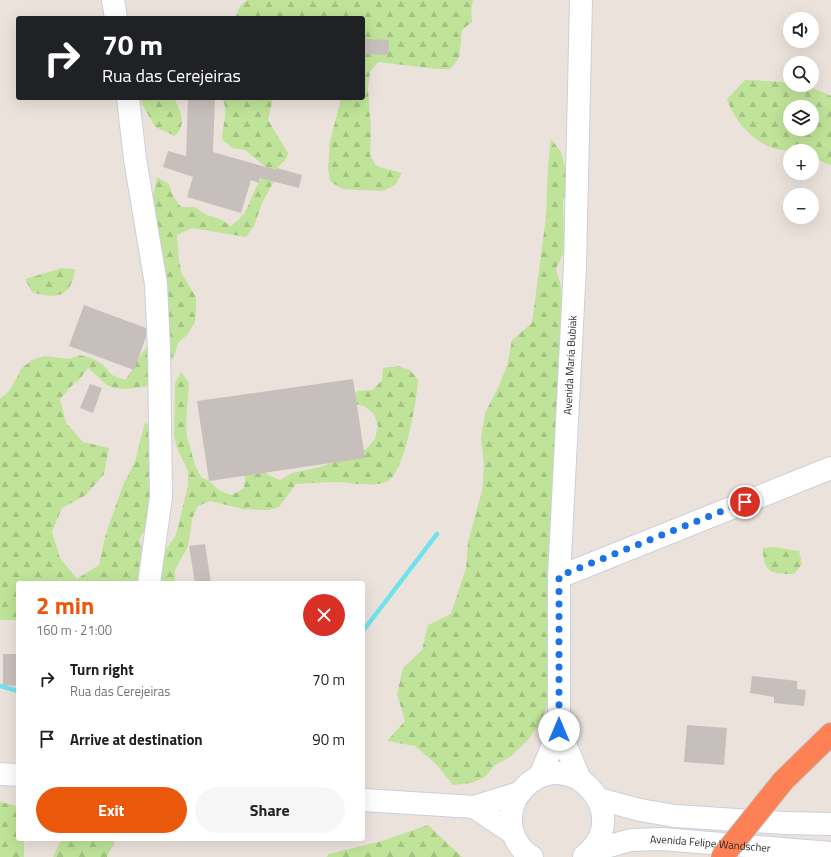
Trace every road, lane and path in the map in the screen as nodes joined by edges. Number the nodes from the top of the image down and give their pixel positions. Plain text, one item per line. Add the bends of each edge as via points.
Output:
1 (113, 0) edge
2 (581, 0) edge
3 (116, 16) edge
4 (128, 100) edge
5 (831, 468) edge
6 (559, 576) junction
7 (149, 581) edge
8 (559, 730) junction
9 (831, 734) edge
10 (0, 774) edge
11 (16, 775) edge
12 (540, 776) junction
13 (580, 779) junction
14 (519, 793) junction
15 (599, 799) junction
16 (365, 800) edge
17 (474, 807) junction
18 (831, 824) edge
19 (513, 833) junction
20 (831, 853) edge
21 (587, 854) edge
22 (529, 856) edge
23 (722, 857) edge

1 - 3 street
2 - 6 street, Avenida Maria Bubiak via 575,266
4 - 7 street via 135,159 156,284 159,349 160,497
5 - 6 street
6 - 8 street, Avenida Maria Bubiak
8 - 12 street, Avenida Maria Bubiak
8 - 13 street, Avenida Maria Bubiak
9 - 23 highway, bridge via 783,781
10 - 11 street
12 - 13 street via 554,773
12 - 14 street via 528,783
13 - 15 street
14 - 17 street
14 - 19 street via 512,812
15 - 18 street via 675,816
15 - 21 street via 603,812 603,826 599,839
16 - 17 street
17 - 19 street
19 - 22 street
20 - 21 street, Avenida Felipe Wandscher via 662,839 631,840

